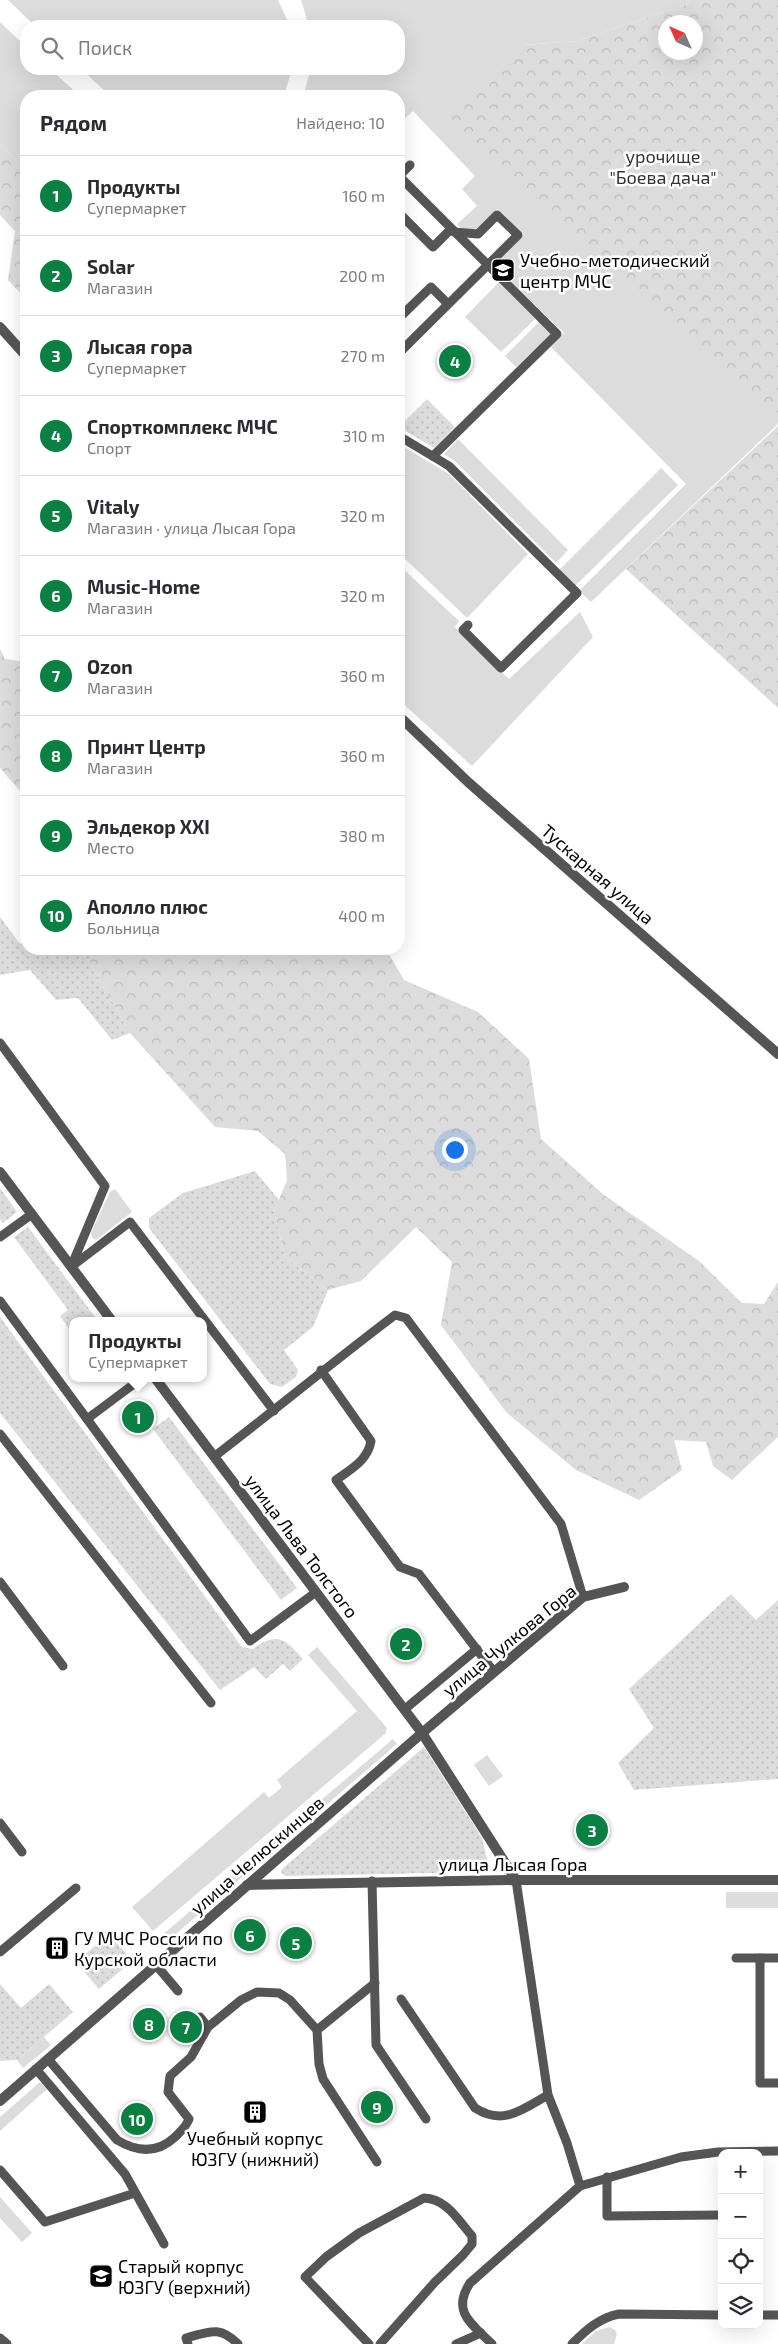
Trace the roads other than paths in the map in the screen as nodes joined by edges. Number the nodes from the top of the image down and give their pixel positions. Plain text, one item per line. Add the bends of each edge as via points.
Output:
1 (410, 165) dead end
2 (405, 170) edge
3 (405, 182) edge
4 (405, 219) edge
5 (453, 230) junction
6 (488, 265) junction
7 (448, 304) junction
8 (405, 312) edge
9 (0, 327) edge
10 (405, 347) edge
11 (20, 349) edge
12 (405, 440) edge
13 (433, 456) junction
14 (468, 625) dead end
15 (405, 722) edge
16 (0, 1043) edge
17 (778, 1054) edge
18 (0, 1172) edge
19 (32, 1214) junction
20 (0, 1237) edge
21 (71, 1267) junction
22 (0, 1301) edge
23 (109, 1317) edge
24 (199, 1317) edge
25 (207, 1328) edge
26 (321, 1370) junction
27 (137, 1382) edge
28 (158, 1382) edge
29 (274, 1411) junction
30 (87, 1419) junction
31 (0, 1434) edge
32 (214, 1456) junction
33 (0, 1582) edge
34 (624, 1588) dead end
35 (316, 1592) junction
36 (583, 1596) junction
37 (477, 1650) junction
38 (63, 1666) dead end
39 (494, 1672) junction
40 (212, 1703) dead end
41 (405, 1710) junction
42 (422, 1733) junction
43 (0, 1823) edge
44 (22, 1852) dead end
45 (516, 1880) junction
46 (778, 1880) edge
47 (372, 1881) junction
48 (247, 1885) junction
49 (76, 1888) dead end
50 (0, 1952) edge
51 (736, 1958) dead end
52 (760, 1958) junction
53 (778, 1958) edge
54 (156, 1965) junction
55 (375, 1983) junction
56 (178, 1991) dead end
57 (401, 1999) dead end
58 (200, 2017) dead end
59 (208, 2027) junction
60 (317, 2030) junction
61 (48, 2059) junction
62 (36, 2069) junction
63 (778, 2083) edge
64 (548, 2095) junction
65 (2, 2096) edge
66 (426, 2119) dead end
67 (763, 2151) edge
68 (778, 2151) edge
69 (718, 2152) edge
70 (377, 2162) dead end
71 (0, 2170) edge
72 (606, 2177) junction
73 (580, 2186) junction
74 (135, 2193) junction
75 (718, 2215) edge
76 (164, 2244) dead end
77 (718, 2315) edge
78 (763, 2315) edge
79 (778, 2315) edge
80 (481, 2332) junction
81 (0, 2338) edge
82 (7, 2344) edge
83 (188, 2344) edge
84 (238, 2344) edge
85 (368, 2344) edge
86 (380, 2344) edge
87 (456, 2344) edge
88 (492, 2344) edge
89 (572, 2344) edge

1 - 2 lane
3 - 5 lane
4 - 5 lane via 432,247
5 - 6 lane
5 - 6 lane via 478,234 497,215 518,235
6 - 7 lane
6 - 13 lane via 557,334
7 - 8 lane via 431,286
7 - 10 lane
9 - 11 street
12 - 13 lane
13 - 14 lane via 450,466 577,594 501,668 463,630
15 - 17 street, Тускарная улица via 468,782
16 - 21 lane via 105,1186
18 - 19 street
19 - 20 lane
19 - 21 street
21 - 23 street
21 - 24 lane via 130,1222
22 - 30 lane
25 - 29 lane
26 - 29 lane
26 - 36 lane via 395,1315 406,1318 561,1524
26 - 37 lane via 371,1441 370,1451 363,1460 336,1480 400,1567 419,1574
27 - 30 lane
28 - 32 street, улица Льва Толстого
29 - 32 lane
30 - 35 lane via 250,1641
31 - 40 lane
32 - 35 street, улица Льва Толстого
33 - 38 lane
34 - 36 street, улица Чулкова Гора
35 - 41 street, улица Льва Толстого
36 - 39 street, улица Чулкова Гора
37 - 39 lane
37 - 41 lane
39 - 42 street, улица Чулкова Гора
41 - 42 street, улица Льва Толстого
42 - 45 street, улица Льва Толстого
42 - 48 street, улица Челюскинцев
43 - 44 lane
45 - 46 street, улица Лысая Гора
45 - 47 street, улица Лысая Гора
45 - 64 lane
47 - 48 street, улица Лысая Гора
47 - 55 lane
48 - 54 street, улица Челюскинцев
49 - 50 lane
51 - 52 lane
52 - 53 lane
52 - 63 lane via 760,2083
54 - 56 lane
54 - 61 street, улица Челюскинцев
55 - 60 lane
55 - 66 lane via 376,2045
57 - 64 lane via 475,2108 492,2116 504,2116 517,2113
58 - 59 lane
59 - 60 lane via 241,2000 267,1991 279,1993 290,2000
59 - 61 lane via 191,2057 170,2076 168,2084 172,2099 189,2118 186,2126 165,2146 154,2149 130,2148 117,2140
60 - 70 lane via 323,2079
61 - 62 street, улица Челюскинцев
62 - 65 street, улица Челюскинцев
62 - 74 lane via 125,2174
64 - 73 lane
67 - 68 lane
69 - 72 lane via 681,2157
71 - 74 lane via 45,2222
72 - 73 lane
72 - 75 lane via 607,2216
73 - 80 lane via 470,2283 464,2293 462,2310
74 - 76 lane
77 - 89 lane via 609,2316 595,2323
78 - 79 lane
80 - 87 lane
80 - 88 lane
81 - 82 lane
83 - 84 lane via 186,2338 216,2330 228,2333
85 - 86 lane via 305,2278 359,2233 424,2198 436,2199 472,2236 472,2244

